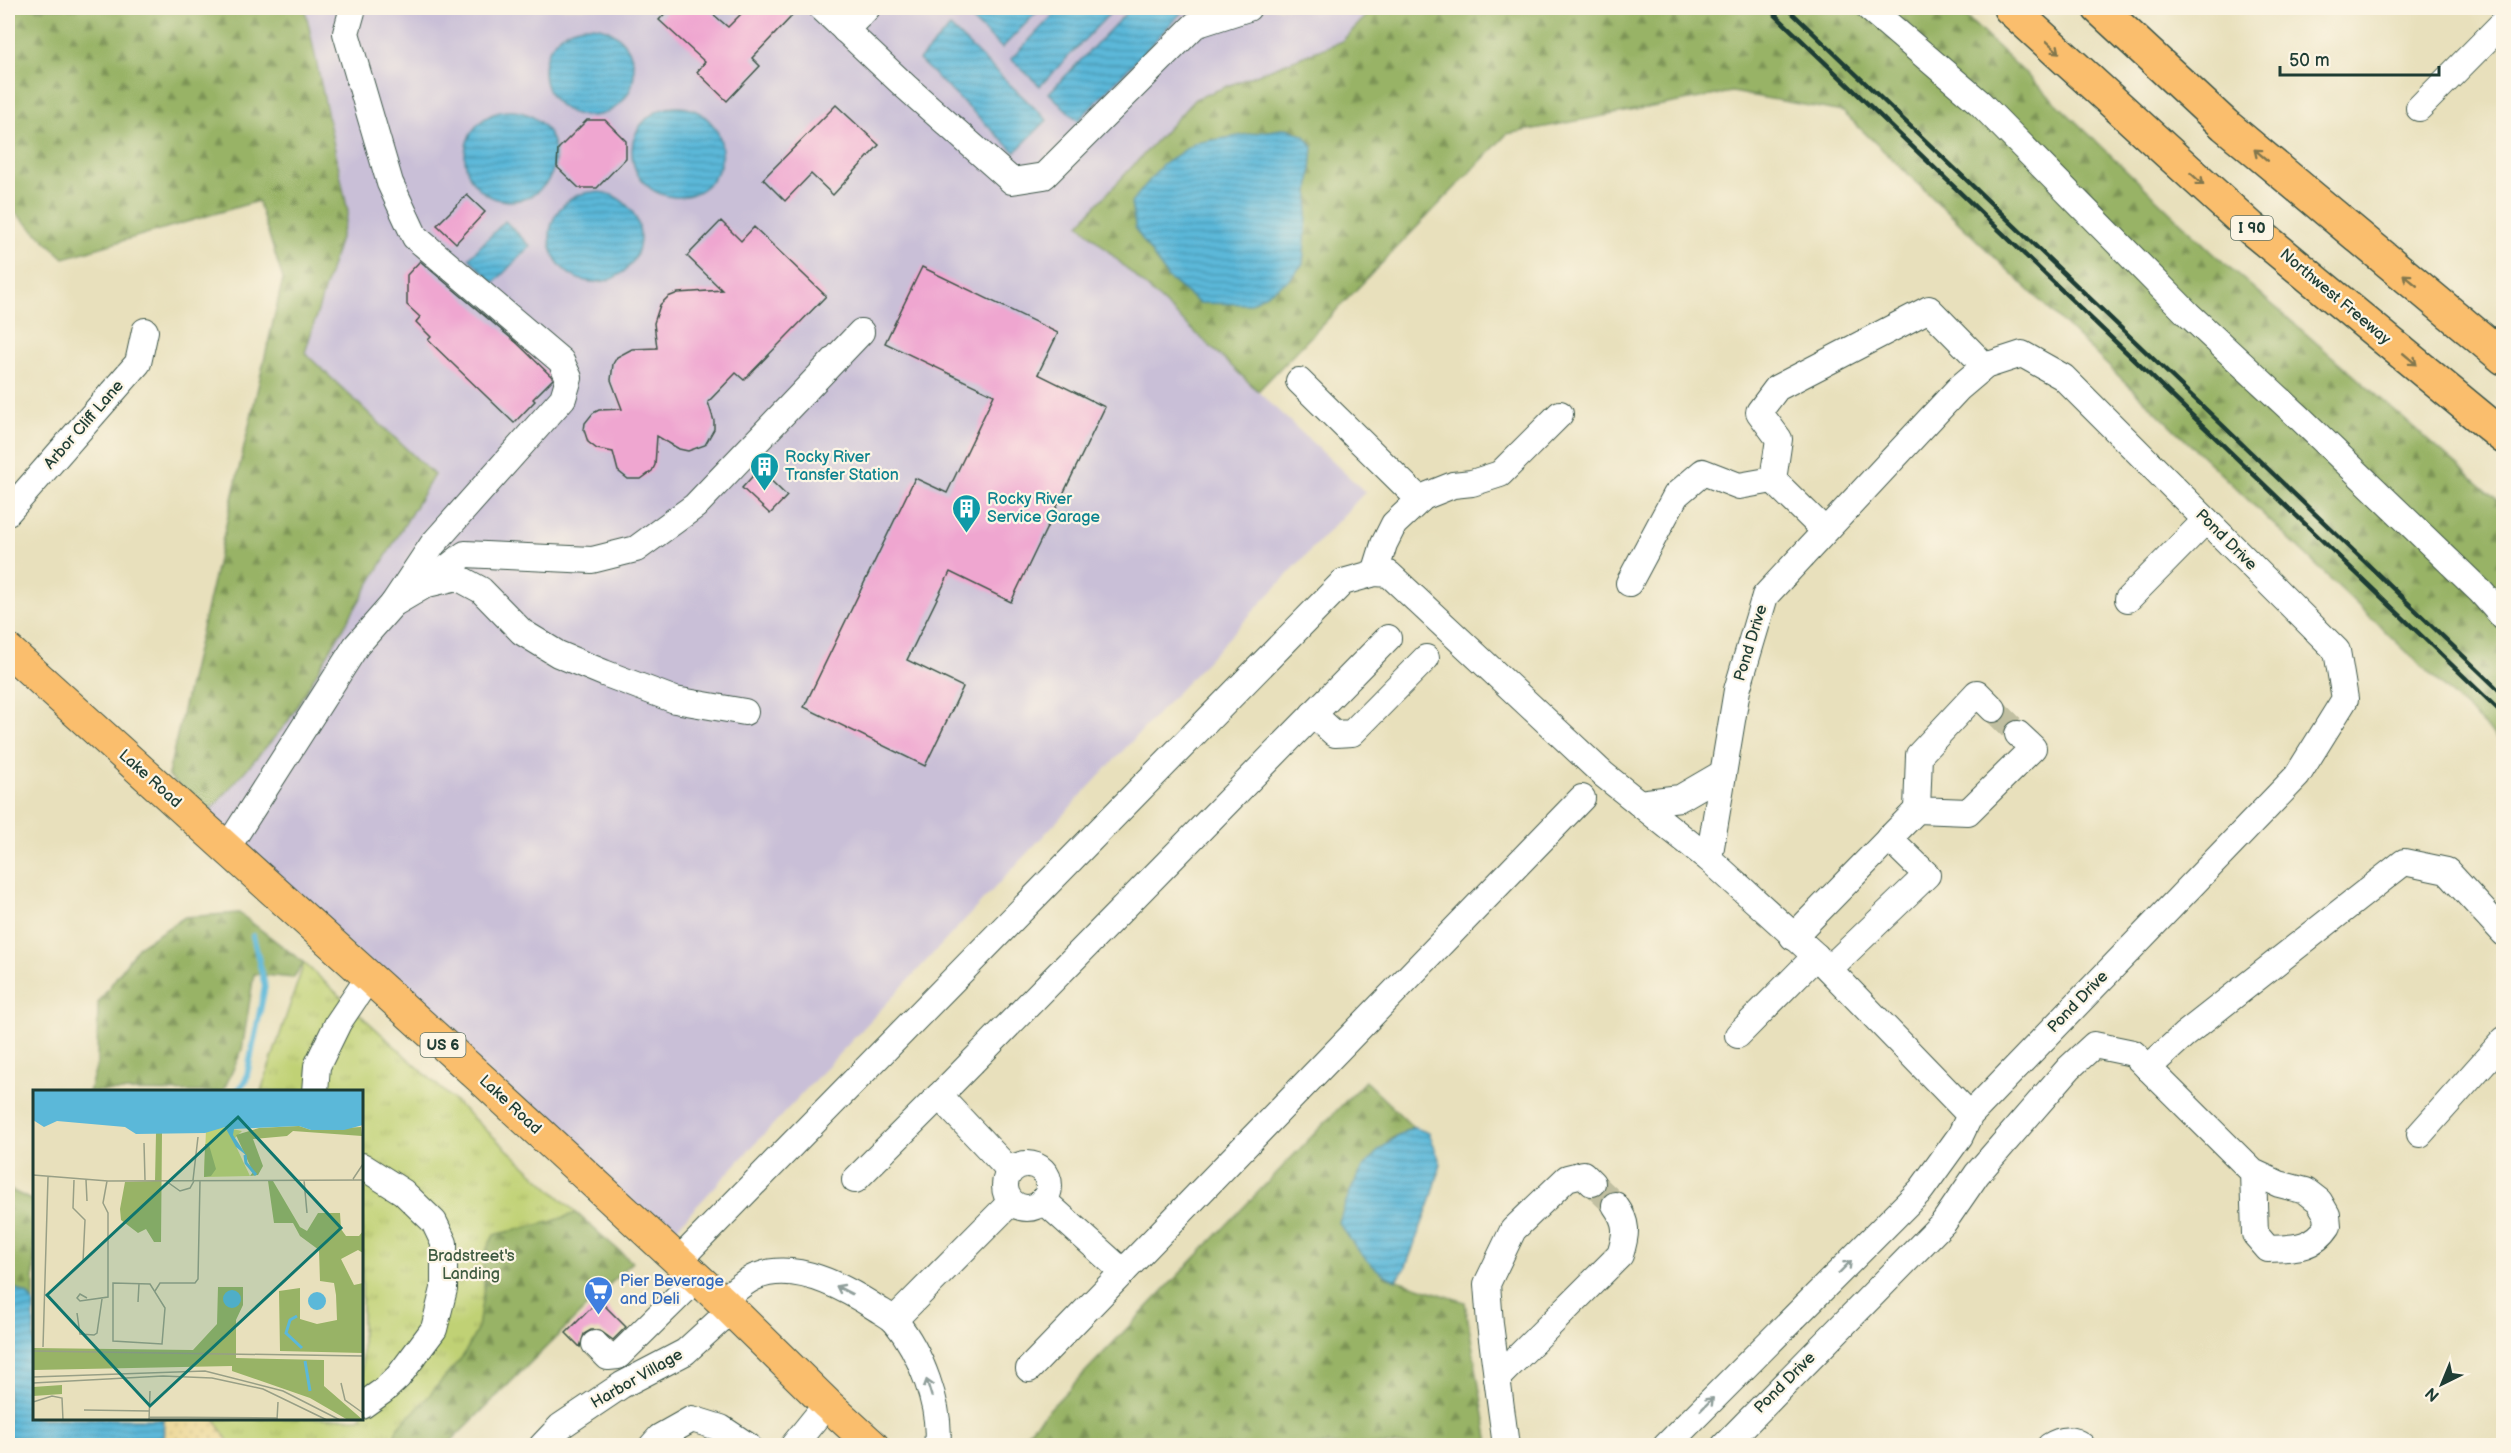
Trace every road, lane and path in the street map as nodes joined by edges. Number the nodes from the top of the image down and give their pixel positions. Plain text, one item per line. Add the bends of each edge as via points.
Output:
1 (353, 8) edge
2 (822, 8) edge
3 (867, 8) edge
4 (1248, 8) edge
5 (1869, 8) edge
6 (2010, 8) edge
7 (2099, 8) edge
8 (2504, 22) edge
9 (845, 30) junction
10 (2419, 108) dead end
11 (145, 331) dead end
12 (861, 332) dead end
13 (2504, 358) edge
14 (1985, 366) junction
15 (1299, 381) dead end
16 (1560, 414) dead end
17 (2504, 437) edge
18 (1773, 480) junction
19 (1420, 500) junction
20 (8, 512) edge
21 (2206, 520) junction
22 (1825, 531) junction
23 (1375, 573) junction
24 (1629, 583) dead end
25 (427, 584) junction
26 (2128, 599) dead end
27 (393, 604) junction
28 (2504, 618) edge
29 (1389, 638) dead end
30 (8, 650) edge
31 (1426, 658) dead end
32 (1992, 709) tunnel mouth
33 (745, 712) dead end
34 (1313, 714) junction
35 (2018, 734) tunnel mouth
36 (1724, 773) junction
37 (1582, 798) dead end
38 (1639, 803) junction
39 (1917, 810) junction
40 (1889, 838) junction
41 (227, 848) junction
42 (1709, 859) junction
43 (2504, 933) edge
44 (1793, 937) junction
45 (1823, 963) junction
46 (369, 977) junction
47 (1738, 1035) dead end
48 (2504, 1040) edge
49 (2148, 1068) junction
50 (315, 1090) edge
51 (939, 1096) junction
52 (1970, 1114) junction
53 (2420, 1134) dead end
54 (363, 1167) edge
55 (1010, 1171) junction
56 (2253, 1172) dead end
57 (855, 1180) dead end
58 (1592, 1183) tunnel mouth
59 (1043, 1200) junction
60 (1011, 1202) junction
61 (1615, 1204) tunnel mouth
62 (687, 1269) junction
63 (1123, 1272) junction
64 (726, 1306) junction
65 (894, 1320) junction
66 (595, 1344) dead end
67 (1029, 1369) dead end
68 (1497, 1378) junction
69 (826, 1404) junction
70 (363, 1405) edge
71 (542, 1446) edge
72 (652, 1446) edge
73 (747, 1446) edge
74 (793, 1446) edge
75 (873, 1446) edge
76 (937, 1446) edge
77 (1506, 1446) edge
78 (1666, 1446) edge
79 (1724, 1446) edge
80 (2050, 1446) edge
81 (2082, 1446) edge

1 - 27 street via 346,33 390,183 415,237 561,362 569,378 563,398 433,543
2 - 9 street
3 - 9 street
4 - 9 street via 1195,25 1044,176 1012,181
5 - 28 street via 1980,103 2188,314 2317,433
6 -> 17 highway, Northwest Freeway / I 90 via 2251,228
13 -> 7 highway via 2225,125
8 - 10 street
11 - 20 street, Arbor Cliff Lane via 138,363
12 - 25 street via 695,506 636,549 592,560 465,554
14 - 18 street via 1929,309 1777,388 1759,412 1779,439
14 - 21 street, Pond Drive via 2022,354 2063,376
14 - 22 street, Pond Drive via 1959,388
15 - 19 street
16 - 19 street via 1500,474 1453,485
18 - 22 street
18 - 24 street via 1739,486 1703,472 1676,495
19 - 23 street via 1394,524
21 - 26 street
21 - 52 street, Pond Drive via 2337,651 2345,699 2297,776
22 - 36 street, Pond Drive via 1765,596 1737,690
23 - 38 street via 1389,574
23 - 62 street via 1343,582
25 - 27 street
25 - 33 street via 457,577 481,590 522,632 558,654 675,700
27 - 41 street via 356,645
29 - 34 street
30 - 41 main road, Lake Road / US 6
31 - 34 street via 1352,733 1335,734
32 - 39 street via 1977,693 1919,755
34 - 51 street
35 - 39 street via 2033,748 1968,812
36 - 38 street via 1680,798
36 - 42 street, Pond Drive
37 - 63 street
38 - 42 street
39 - 40 street
40 - 44 street
40 - 45 street via 1927,875
41 - 46 main road, Lake Road / US 6
42 - 44 street
43 - 49 street via 2446,871 2404,862 2184,1035
44 - 45 street
45 - 47 street
45 - 52 street
46 - 50 street via 322,1055
46 - 62 main road, Lake Road / US 6
48 - 53 street
49 - 56 street, Pond Drive
49 - 79 street, Pond Drive via 2133,1053 2094,1045 2069,1068 1977,1174 1944,1222
51 - 55 street
51 - 57 street
78 -> 52 street, Pond Drive via 1921,1190 1960,1136
54 - 70 street via 403,1192 434,1222 444,1243 444,1289 434,1329 398,1377
55 - 59 street via 1027,1164 1041,1169 1049,1189
55 - 60 street via 1005,1188
58 - 68 street via 1583,1174 1567,1179 1513,1230 1487,1284
59 - 60 street via 1029,1208
59 - 63 street
60 - 65 street
61 - 68 street via 1624,1219 1625,1238 1620,1255
62 - 64 main road, Lake Road / US 6
62 - 66 street via 618,1356 608,1357
63 - 67 street
65 -> 64 street, Harbor Village via 831,1283 800,1274 776,1272 755,1277
64 - 69 main road, Lake Road / US 6
64 - 71 street, Harbor Village via 686,1352 622,1385 561,1426
76 -> 65 street via 937,1417 929,1384
68 - 77 street
69 - 74 street
69 - 75 main road, Lake Road / US 6
72 - 73 street via 692,1419 721,1428
80 - 81 street via 2068,1440

